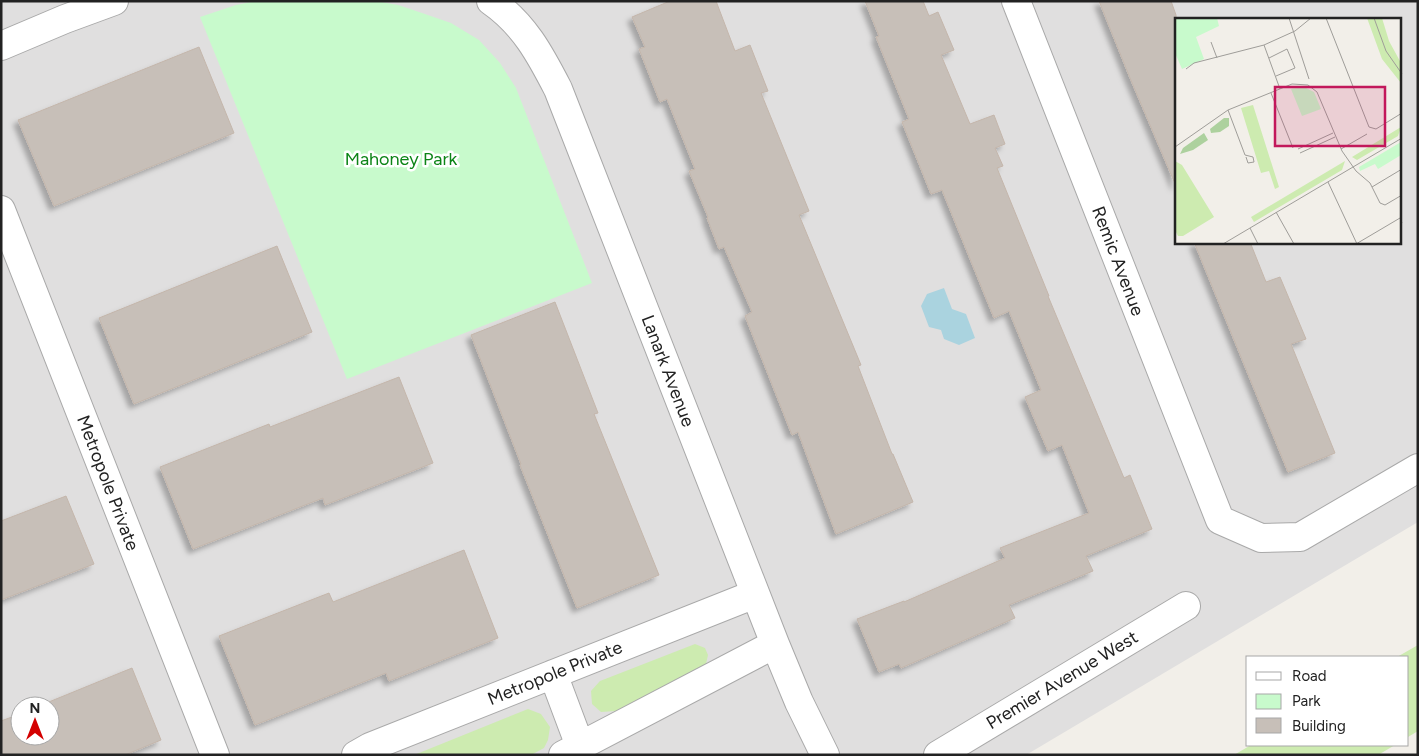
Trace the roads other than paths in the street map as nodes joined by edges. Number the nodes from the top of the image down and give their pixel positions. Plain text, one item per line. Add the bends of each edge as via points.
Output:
1 (114, 1) edge
2 (491, 1) edge
3 (1016, 1) edge
4 (62, 10) edge
5 (1, 46) edge
6 (1, 210) edge
7 (1418, 468) edge
8 (755, 594) junction
9 (1186, 606) dead end
10 (774, 644) junction
11 (553, 674) junction
12 (571, 750) edge
13 (215, 755) edge
14 (356, 755) edge
15 (825, 755) edge
16 (938, 755) edge

1 - 4 street
2 - 8 street, Lanark Avenue via 525,32 543,58 558,89
3 - 7 street, Remic Avenue via 1220,520 1261,538 1300,537
4 - 5 street
6 - 13 street, Metropole Private
8 - 10 street, Lanark Avenue
8 - 11 street, Metropole Private
9 - 16 street, Premier Avenue West
10 - 12 street
10 - 15 street, Lanark Avenue
11 - 12 street
11 - 14 street, Metropole Private

